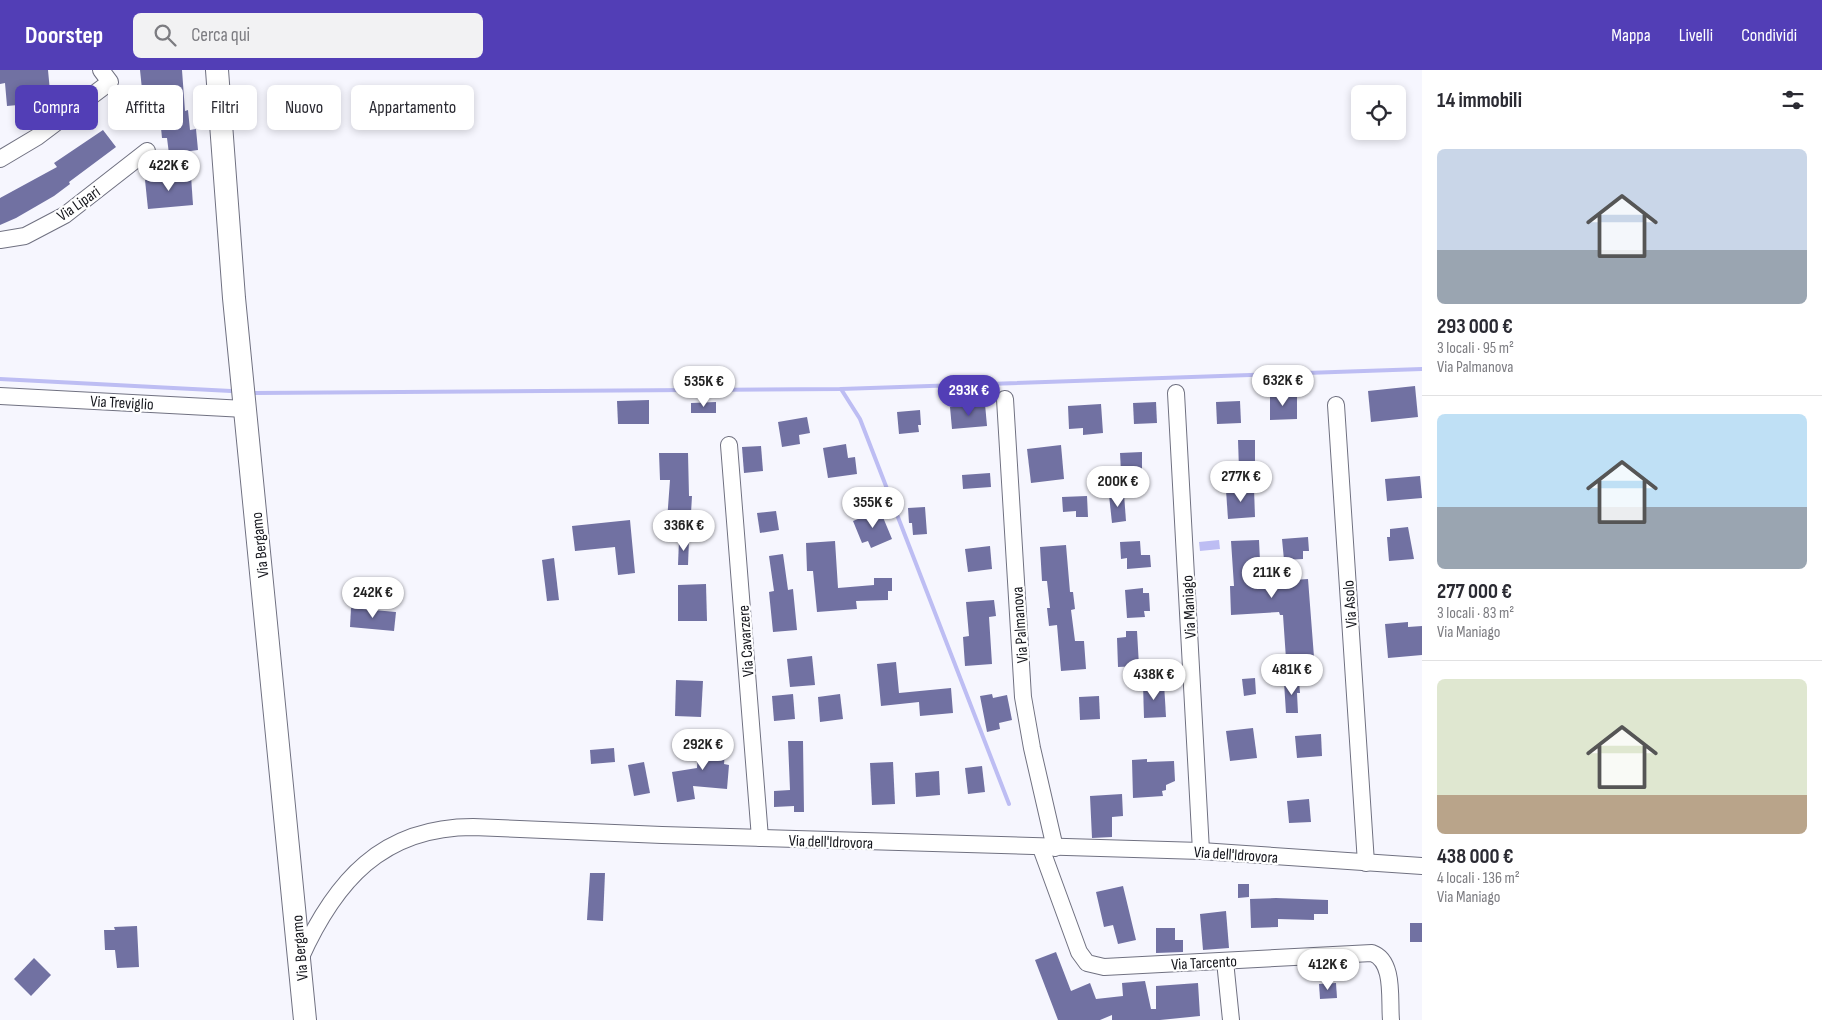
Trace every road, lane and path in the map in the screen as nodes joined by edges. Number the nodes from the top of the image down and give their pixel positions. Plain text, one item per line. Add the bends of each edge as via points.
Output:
1 (217, 70) edge
2 (106, 76) edge
3 (147, 151) dead end
4 (0, 159) edge
5 (0, 240) edge
6 (1176, 393) dead end
7 (0, 396) edge
8 (1005, 399) dead end
9 (1336, 404) dead end
10 (245, 409) junction
11 (729, 445) dead end
12 (760, 838) junction
13 (1048, 848) junction
14 (1202, 851) junction
15 (1366, 863) junction
16 (1422, 866) edge
17 (300, 959) junction
18 (1226, 961) junction
19 (305, 1020) edge
20 (1231, 1020) edge
21 (1391, 1020) edge

1 - 10 street, Via Bergamo
2 - 4 street via 42,134
3 - 5 street, Via Lipari via 65,215 25,236
6 - 14 street, Via Maniago
7 - 10 street, Via Treviglio
8 - 13 street, Via Palmanova via 1023,696
9 - 15 street, Via Asolo
10 - 17 street, Via Bergamo
11 - 12 street, Via Cavarzere
12 - 13 street, Via dell'Idrovora
12 - 17 street, Via dell'Idrovora via 474,827 422,832 381,851 356,873 319,920
13 - 14 street, Via dell'Idrovora
13 - 18 street, Via Tarcento via 1079,952 1087,963 1104,967
14 - 15 street, Via dell'Idrovora
15 - 16 street, Via dell'Idrovora
17 - 19 street, Via Bergamo
18 - 20 street
18 - 21 street, Via Tarcento via 1375,954 1387,969

